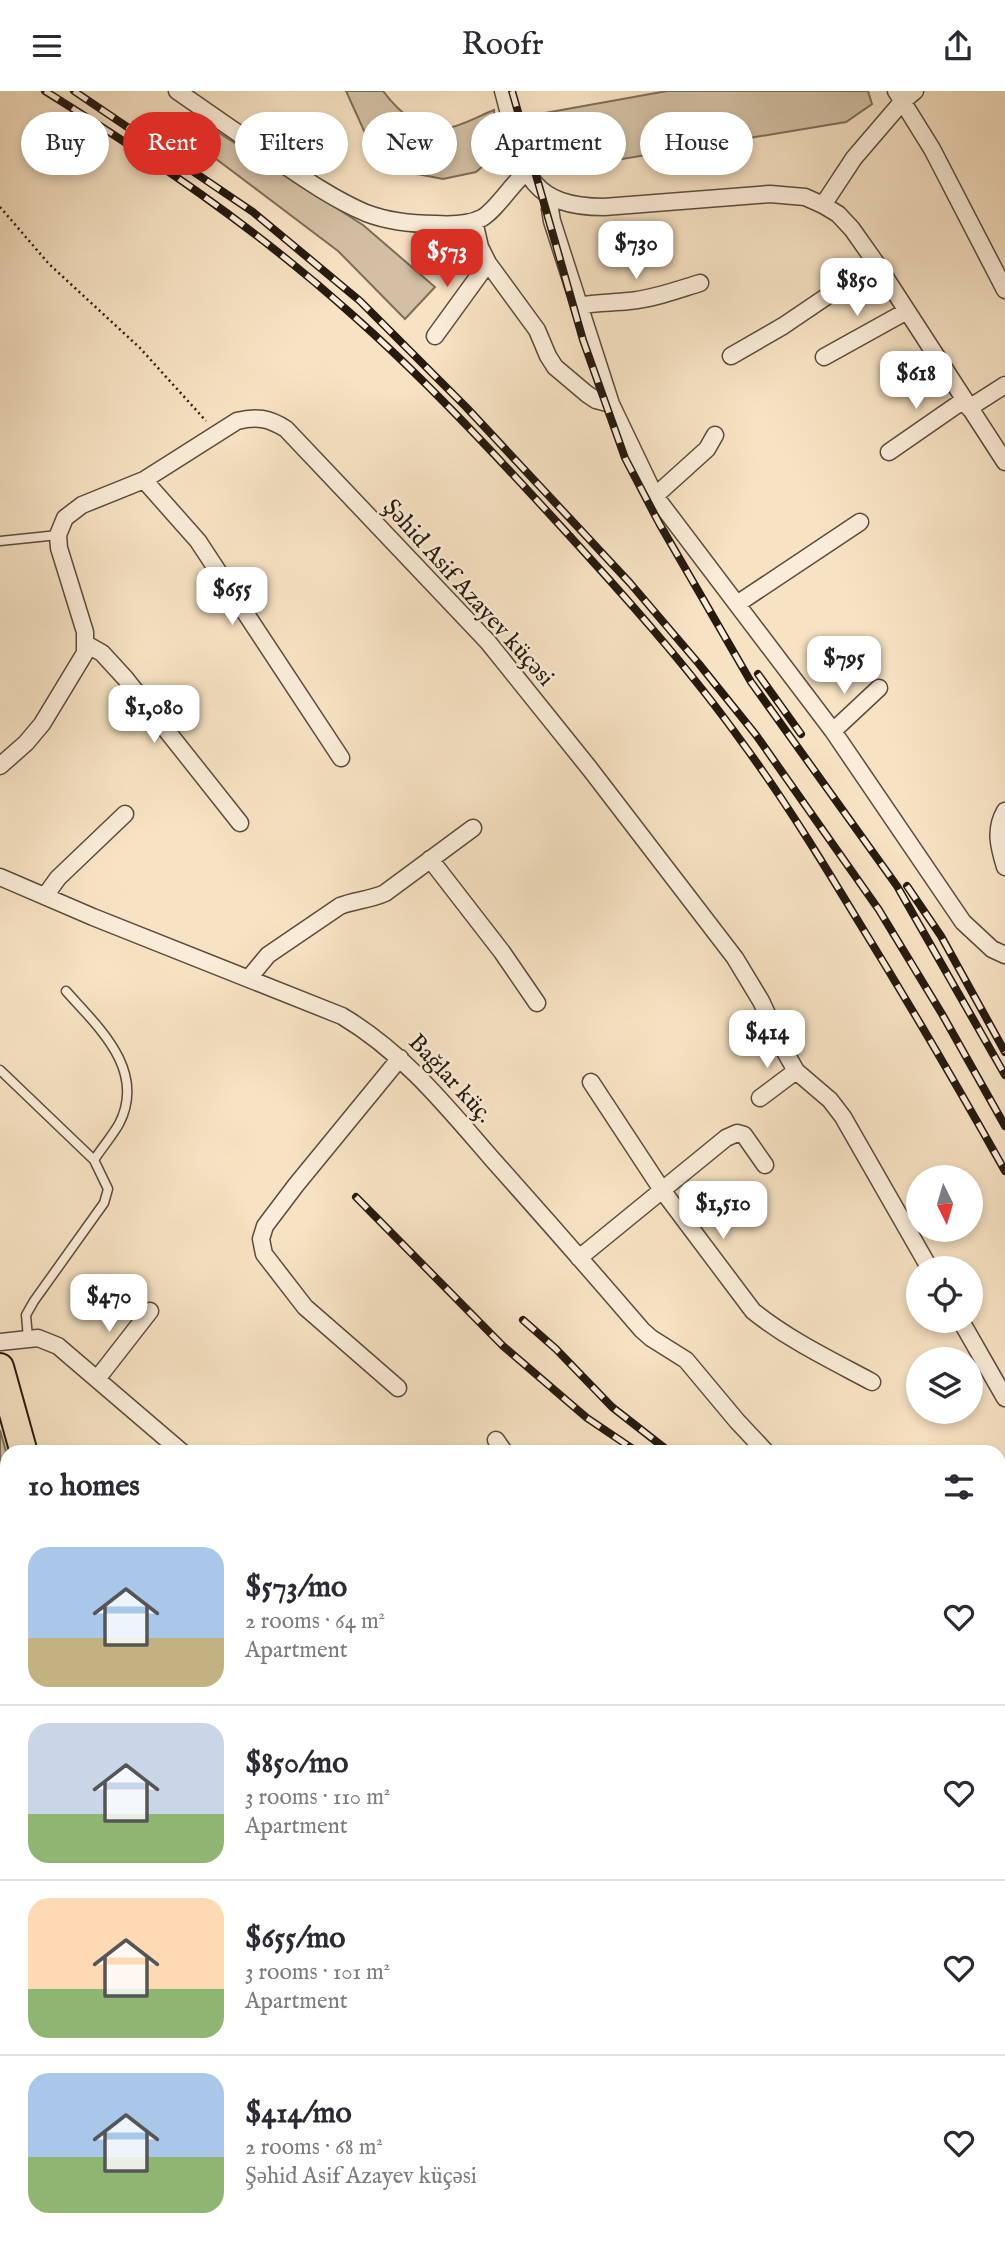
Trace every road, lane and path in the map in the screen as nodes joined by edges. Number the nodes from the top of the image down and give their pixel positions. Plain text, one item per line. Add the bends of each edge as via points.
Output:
1 (177, 91) edge
2 (503, 91) edge
3 (915, 91) edge
4 (899, 97) edge
5 (509, 112) edge
6 (522, 175) edge
7 (529, 175) edge
8 (823, 205) junction
9 (0, 207) edge
10 (550, 209) dead end
11 (474, 221) junction
12 (488, 263) junction
13 (876, 263) junction
14 (699, 283) dead end
15 (1005, 290) edge
16 (579, 306) junction
17 (907, 311) junction
18 (435, 336) dead end
19 (731, 356) dead end
20 (824, 357) dead end
21 (1005, 385) edge
22 (611, 404) junction
23 (967, 404) junction
24 (217, 433) junction
25 (715, 435) dead end
26 (889, 452) dead end
27 (1005, 462) edge
28 (144, 480) junction
29 (655, 496) junction
30 (860, 522) dead end
31 (58, 535) junction
32 (0, 541) edge
33 (737, 604) junction
34 (86, 644) junction
35 (879, 688) dead end
36 (833, 731) junction
37 (341, 758) dead end
38 (0, 766) edge
39 (1005, 811) edge
40 (125, 814) dead end
41 (240, 823) dead end
42 (473, 828) dead end
43 (430, 859) junction
44 (1005, 866) edge
45 (0, 877) edge
46 (45, 895) junction
47 (1005, 955) edge
48 (249, 978) junction
49 (65, 991) dead end
50 (537, 1003) dead end
51 (400, 1058) junction
52 (0, 1070) edge
53 (796, 1071) junction
54 (592, 1082) dead end
55 (760, 1098) dead end
56 (94, 1160) junction
57 (765, 1165) dead end
58 (662, 1190) junction
59 (923, 1256) edge
60 (579, 1258) junction
61 (150, 1311) dead end
62 (968, 1333) edge
63 (28, 1338) junction
64 (0, 1342) edge
65 (0, 1367) edge
66 (97, 1379) junction
67 (872, 1382) dead end
68 (397, 1388) dead end
69 (1005, 1398) edge
70 (22, 1445) edge
71 (174, 1445) edge
72 (760, 1445) edge

1 - 11 street via 300,176 367,213 424,224
2 - 5 street
3 - 4 street
4 - 8 street
4 - 15 street via 932,149
6 - 11 street via 491,210
7 - 8 street via 551,197 589,207 770,194 805,197
8 - 13 street via 852,229
9 - 24 path via 49,264 141,348
10 - 16 street
11 - 12 street
12 - 18 street
12 - 22 street via 537,330 555,367 587,394
13 - 17 street
13 - 19 street
14 - 16 street via 629,302
16 - 22 street
17 - 20 street
17 - 23 street
21 - 23 street
22 - 29 street
23 - 26 street
23 - 27 street
24 - 28 street, Şəhid Asif Azayev küçəsi
24 - 53 street, Şəhid Asif Azayev küçəsi via 252,417 273,420 286,429 454,604 581,758 735,958
25 - 29 street via 707,449
28 - 31 street, Şəhid Asif Azayev küçəsi via 82,505 65,518
28 - 37 street via 198,541
29 - 33 street
30 - 33 street
31 - 32 lane
31 - 34 street
33 - 36 street
34 - 38 street via 80,663 42,724
34 - 41 street via 102,653 125,678
35 - 36 street
36 - 47 street via 963,922
39 - 44 street via 998,843
40 - 46 street
42 - 43 street
43 - 48 street via 385,893 340,906 268,955
43 - 50 street
45 - 46 street, Bağlar küç.
46 - 48 street, Bağlar küç.
48 - 51 street, Bağlar küç. via 342,1016
49 - 56 lane via 109,1041 127,1080 120,1122
51 - 60 street, Bağlar küç.
51 - 68 street via 288,1195 261,1239 264,1254 305,1307
52 - 56 lane
53 - 55 street
53 - 59 street, Şəhid Asif Azayev küçəsi via 843,1117
54 - 58 street
56 - 63 lane via 108,1189 104,1203 26,1315
57 - 58 street via 744,1135 737,1133
58 - 60 street
58 - 67 street via 752,1311 799,1344
60 - 72 street, Bağlar küç. via 642,1330 686,1360
61 - 66 street
62 - 69 street
63 - 64 street
63 - 66 street via 58,1346
65 - 70 main road
66 - 71 street

